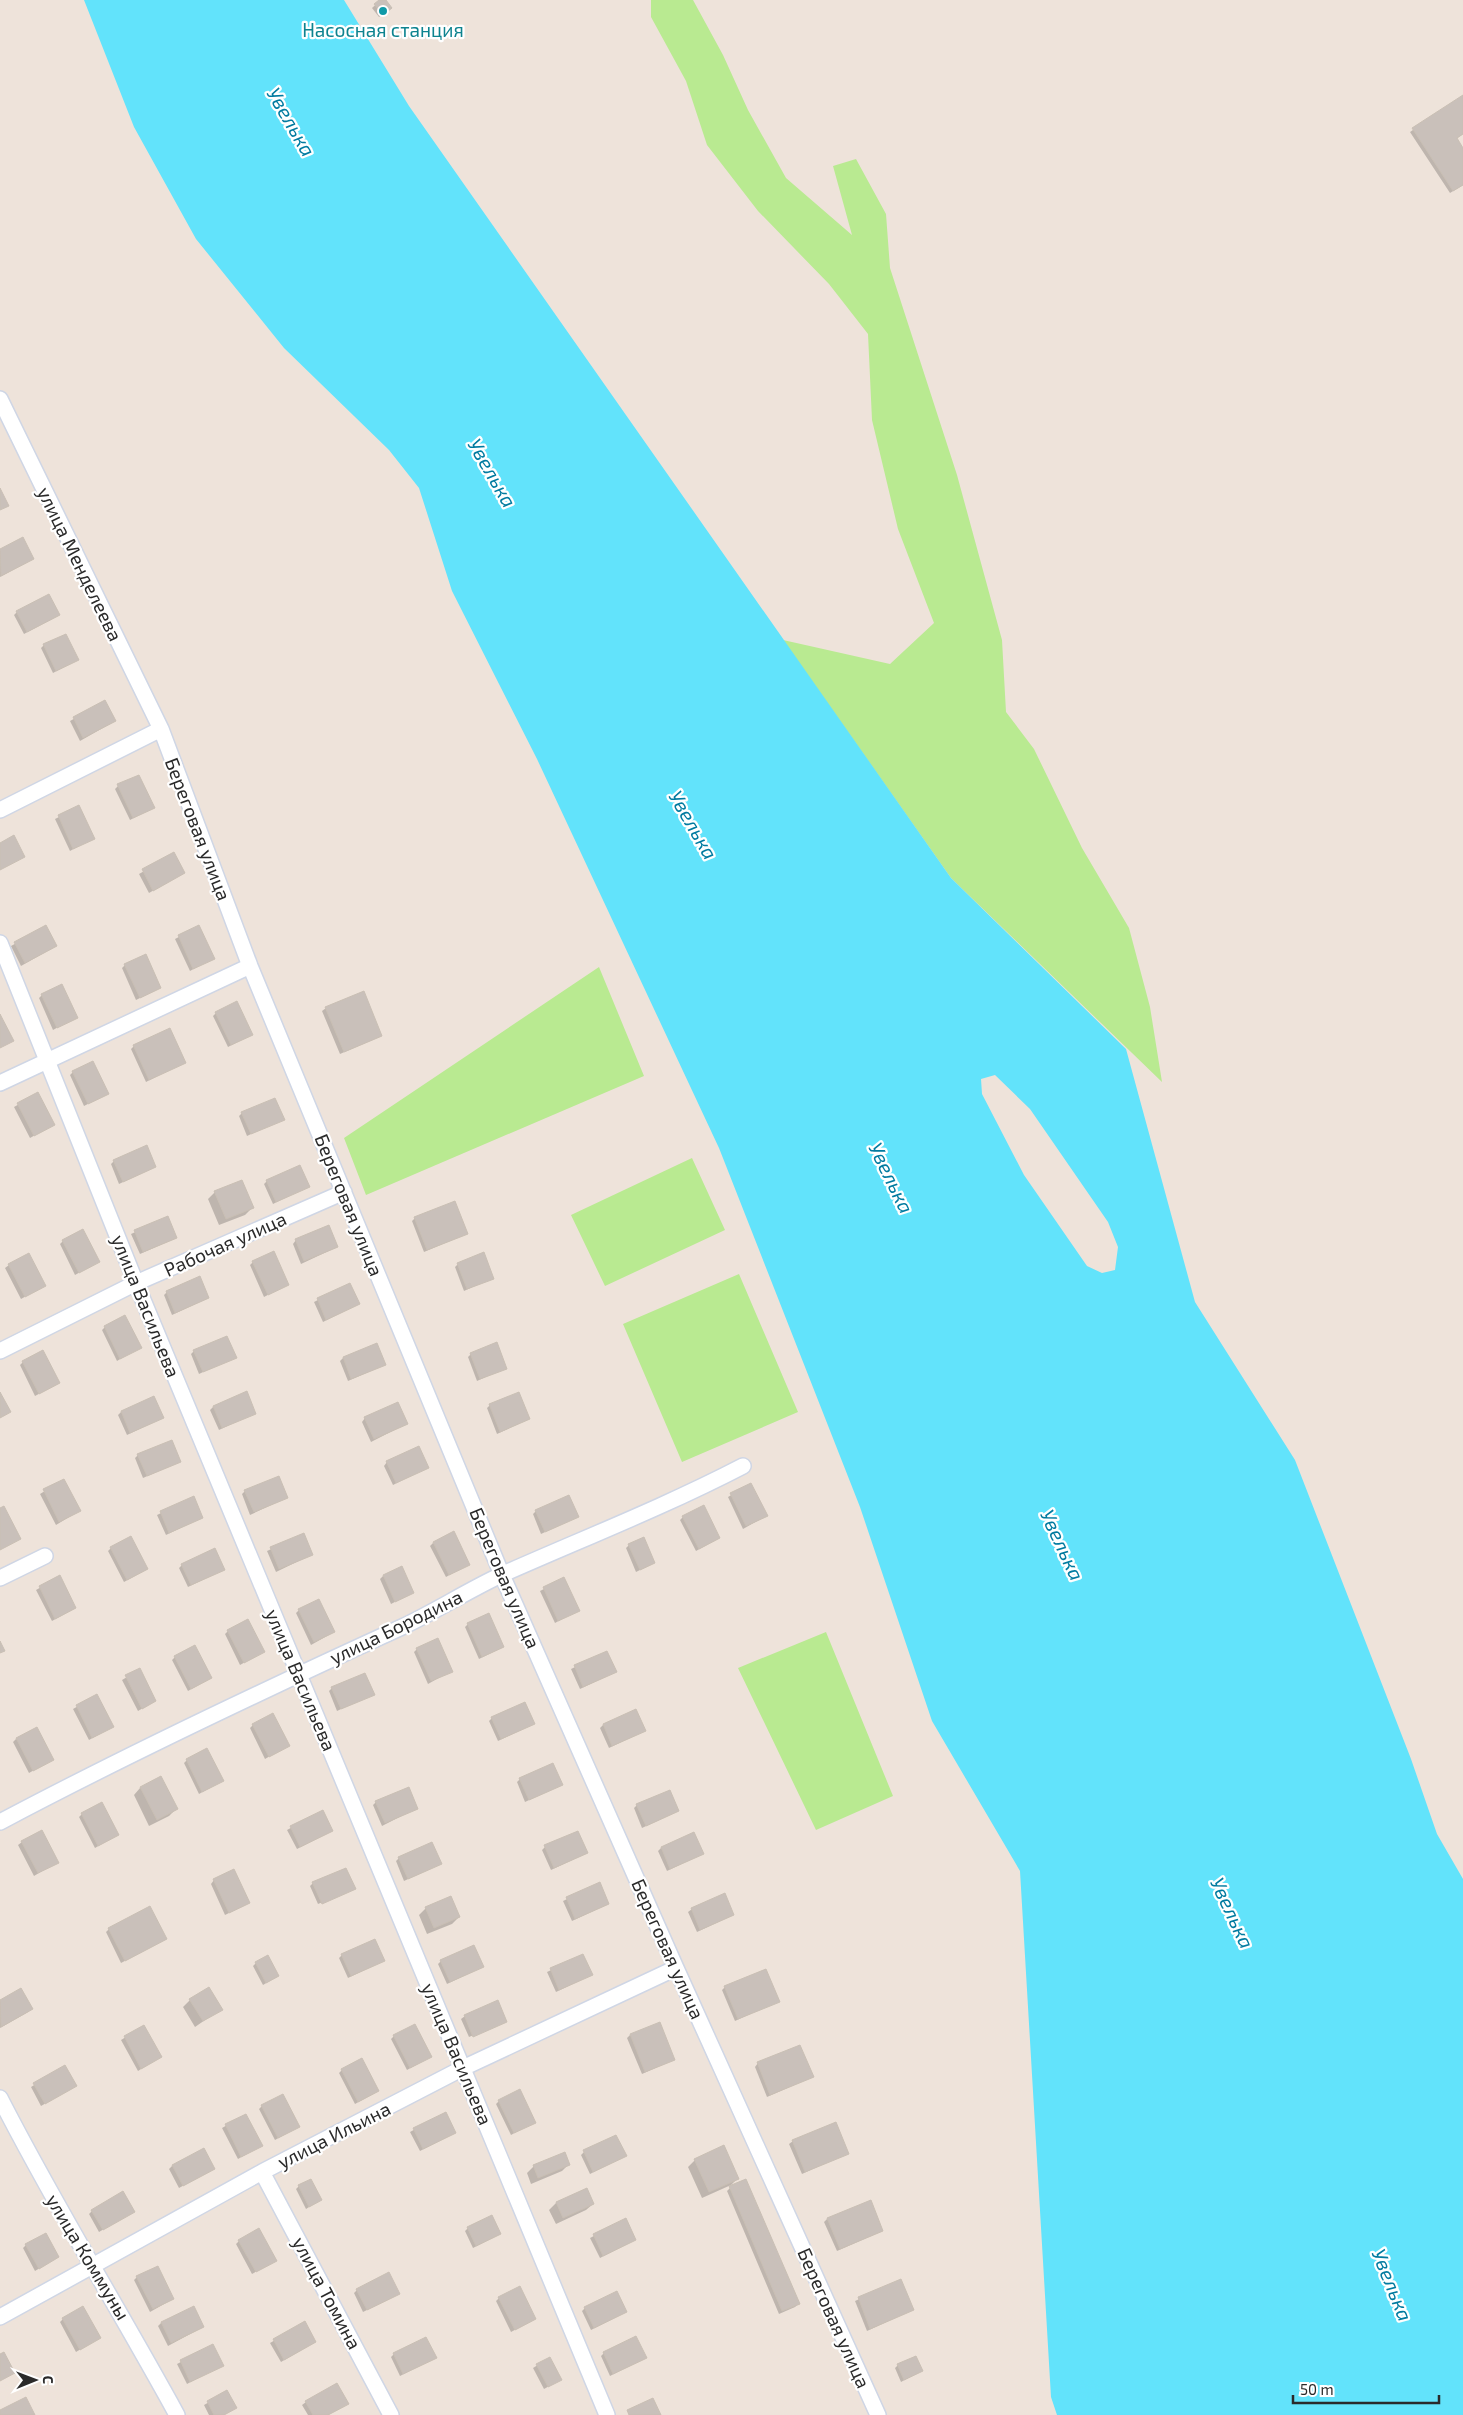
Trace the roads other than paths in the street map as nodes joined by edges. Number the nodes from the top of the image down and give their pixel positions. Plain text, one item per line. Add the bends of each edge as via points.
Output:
1 (0, 399) edge
2 (161, 729) junction
3 (0, 810) edge
4 (0, 942) edge
5 (250, 966) junction
6 (48, 1060) junction
7 (0, 1083) edge
8 (344, 1192) junction
9 (136, 1283) junction
10 (0, 1351) edge
11 (742, 1466) dead end
12 (45, 1556) dead end
13 (502, 1575) junction
14 (0, 1578) edge
15 (298, 1673) junction
16 (0, 1822) edge
17 (676, 1968) junction
18 (463, 2068) junction
19 (0, 2098) edge
20 (262, 2172) junction
21 (92, 2264) junction
22 (0, 2317) edge
23 (177, 2415) edge
24 (391, 2415) edge
25 (607, 2415) edge
26 (878, 2415) edge

1 - 2 street, улица Менделеева
2 - 3 street
2 - 5 street, Береговая улица
4 - 6 street, улица Васильева
5 - 6 street
5 - 8 street, Береговая улица
6 - 7 street
6 - 9 street, улица Васильева
8 - 9 street, Рабочая улица
8 - 13 street, Береговая улица
9 - 10 street, Рабочая улица
9 - 15 street, улица Васильева
11 - 13 street, улица Бородина
12 - 14 street
13 - 15 street, улица Бородина via 404,1626
13 - 17 street, Береговая улица
15 - 16 street, улица Бородина
15 - 18 street, улица Васильева
17 - 18 street, улица Ильина
17 - 26 street, Береговая улица
18 - 20 street, улица Ильина
18 - 25 street, улица Васильева
19 - 21 street, улица Коммуны via 39,2174
20 - 21 street, улица Ильина
20 - 24 street, улица Томина
21 - 22 street, улица Ильина
21 - 23 street, улица Коммуны

